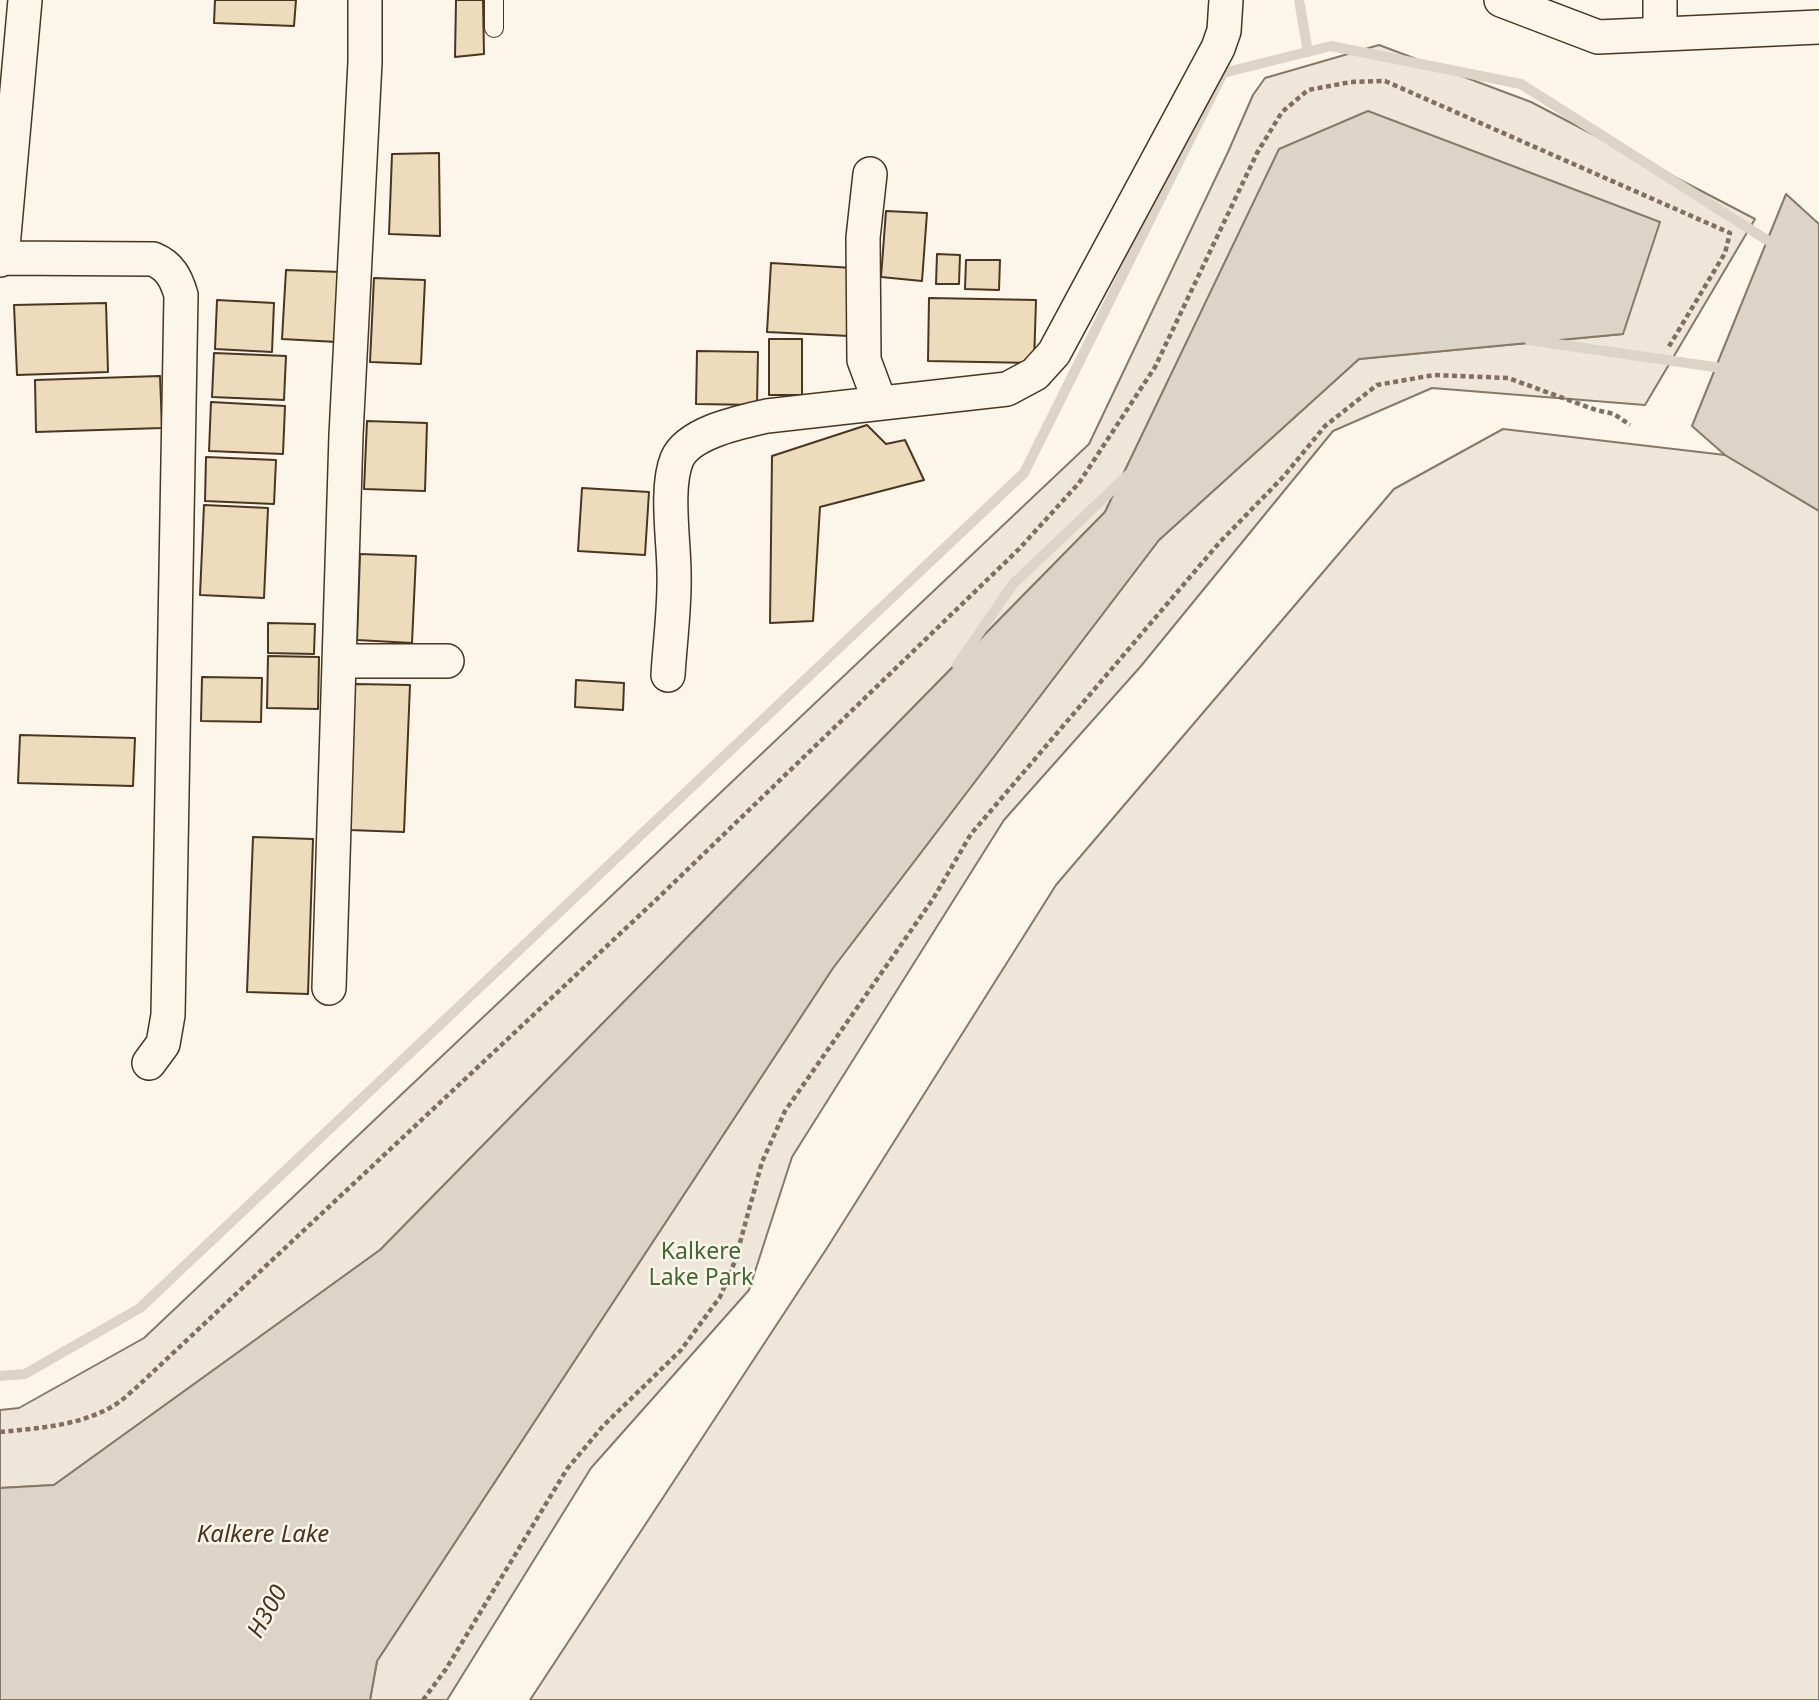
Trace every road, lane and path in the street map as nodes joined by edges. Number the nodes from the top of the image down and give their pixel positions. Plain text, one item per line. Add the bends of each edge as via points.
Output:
1 (25, 0) edge
2 (365, 0) edge
3 (494, 0) edge
4 (1226, 0) edge
5 (1501, 0) edge
6 (1660, 0) edge
7 (1819, 27) edge
8 (494, 28) dead end
9 (1660, 34) junction
10 (870, 174) dead end
11 (1, 259) edge
12 (1668, 348) dead end
13 (880, 403) junction
14 (1630, 425) dead end
15 (340, 661) junction
16 (447, 661) dead end
17 (668, 675) dead end
18 (329, 988) dead end
19 (149, 1063) dead end
20 (0, 1432) edge
21 (423, 1700) edge

1 - 11 street
2 - 15 street
3 - 8 lane
4 - 13 street via 1224,31 1217,48 1054,353 1035,374 1007,389
5 - 9 street via 1598,37
6 - 9 street
7 - 9 street
10 - 13 street via 863,238 864,360
11 - 19 street via 153,259 171,272 181,295 168,1015 163,1044
12 - 20 path via 1725,253 1730,233 1385,81 1308,90 1282,112 1257,153 1156,367 1079,483 1019,549 658,898 139,1385 114,1406 88,1418
13 - 17 street via 792,412 730,425 696,440 677,458 671,492 675,575
14 - 21 path via 1614,414 1508,378 1434,374 1377,385 1325,426 971,834 933,899 785,1111 762,1162 735,1261 720,1297 681,1350 603,1426 567,1469 446,1670
15 - 16 street
15 - 18 street

